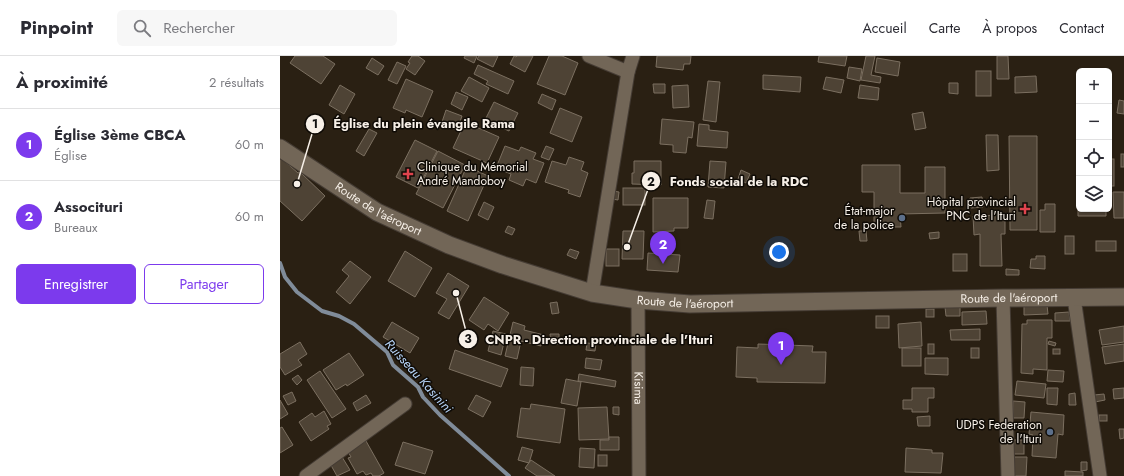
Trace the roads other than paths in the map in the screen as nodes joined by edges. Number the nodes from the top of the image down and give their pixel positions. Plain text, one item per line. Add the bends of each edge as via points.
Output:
1 (589, 56) edge
2 (633, 56) edge
3 (628, 72) junction
4 (280, 148) edge
5 (592, 293) junction
6 (1124, 297) edge
7 (1002, 298) junction
8 (1074, 298) junction
9 (638, 300) junction
10 (405, 404) dead end
11 (306, 476) edge
12 (639, 476) edge
13 (1008, 476) edge
14 (1100, 476) edge

1 - 3 street
2 - 3 street
3 - 5 street
4 - 5 street, Route de l'aéroport via 377,212 449,245
5 - 9 street, Route de l'aéroport
6 - 8 street, Route de l'aéroport
7 - 8 street, Route de l'aéroport
7 - 9 street, Route de l'aéroport via 690,304
7 - 13 street
8 - 14 street
9 - 12 street, Kisima
10 - 11 street

